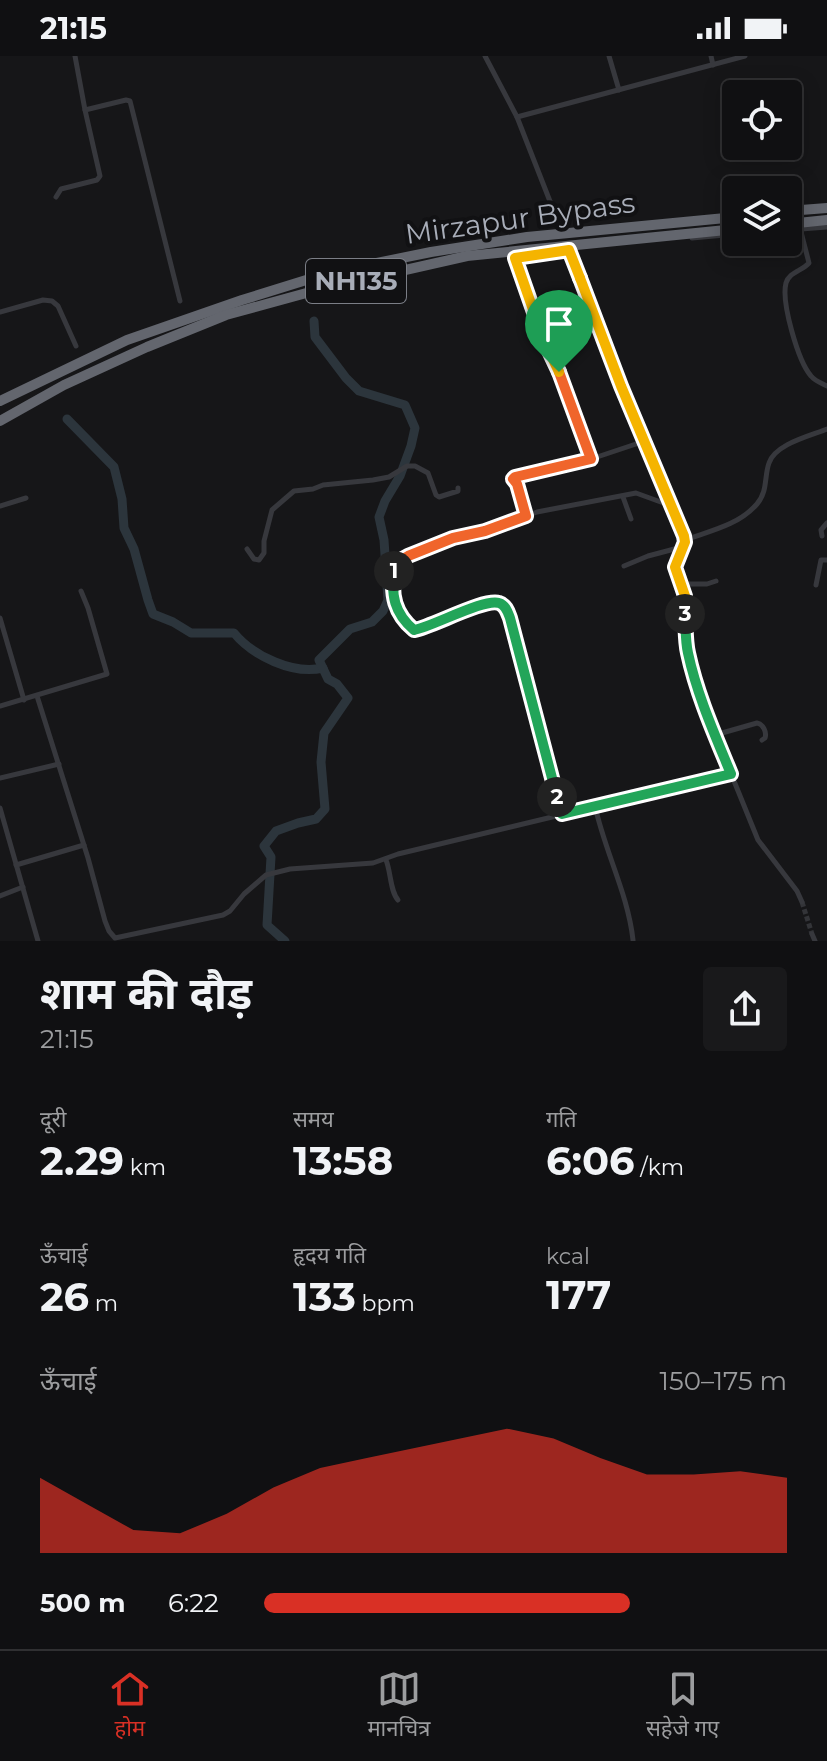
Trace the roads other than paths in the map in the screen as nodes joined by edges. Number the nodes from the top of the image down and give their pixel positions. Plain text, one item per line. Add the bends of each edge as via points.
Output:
1 (75, 56) edge
2 (485, 56) edge
3 (609, 56) edge
4 (711, 56) edge
5 (745, 56) edge
6 (713, 65) junction
7 (619, 90) junction
8 (85, 110) junction
9 (517, 117) junction
10 (56, 197) dead end
11 (827, 208) edge
12 (802, 210) edge
13 (722, 218) edge
14 (827, 220) edge
15 (802, 224) edge
16 (827, 227) edge
17 (802, 228) edge
18 (562, 233) junction
19 (722, 233) edge
20 (722, 234) edge
21 (802, 236) edge
22 (569, 250) junction
23 (180, 301) dead end
24 (0, 312) edge
25 (76, 346) dead end
26 (827, 386) edge
27 (0, 401) edge
28 (0, 421) edge
29 (827, 429) edge
30 (645, 441) junction
31 (591, 459) junction
32 (458, 488) dead end
33 (623, 497) junction
34 (26, 498) dead end
35 (670, 505) junction
36 (0, 506) edge
37 (526, 516) junction
38 (631, 519) dead end
39 (827, 523) edge
40 (822, 536) dead end
41 (685, 540) junction
42 (683, 547) junction
43 (247, 549) dead end
44 (827, 560) edge
45 (624, 566) dead end
46 (716, 581) dead end
47 (681, 584) junction
48 (816, 585) dead end
49 (81, 591) dead end
50 (0, 618) edge
51 (37, 696) junction
52 (24, 700) junction
53 (0, 706) edge
54 (715, 735) junction
55 (762, 740) dead end
56 (59, 764) junction
57 (731, 774) junction
58 (0, 778) edge
59 (595, 806) junction
60 (0, 808) edge
61 (562, 814) junction
62 (84, 845) junction
63 (386, 860) junction
64 (16, 865) junction
65 (23, 887) junction
66 (0, 896) edge
67 (398, 900) dead end
68 (802, 902) tunnel mouth
69 (812, 934) dead end
70 (633, 940) edge
71 (38, 941) edge
72 (815, 941) edge

1 - 8 street
2 - 9 street
3 - 7 street
4 - 6 street
5 - 6 street
6 - 7 street
7 - 9 street
8 - 10 street via 100,178 61,189
8 - 23 street via 130,101
9 - 18 street
11 - 12 highway
13 - 18 highway, Mirzapur Bypass / NH135
14 - 15 highway
16 - 17 street
18 - 27 highway, Mirzapur Bypass / NH135 via 332,272 127,340
19 - 28 highway, NH135 via 467,256 321,289 226,315 147,347
20 - 22 street
21 - 26 street via 809,263 787,280 786,301 802,362
22 - 30 street
22 - 31 street via 515,258
24 - 25 street via 52,301
29 - 41 street via 773,456 760,499 740,518
30 - 31 street
30 - 35 street
31 - 37 street via 513,478
32 - 43 street via 439,497 428,473 407,466 389,477 294,491 272,510 259,560
33 - 35 street via 641,493
33 - 37 street
33 - 38 street
34 - 36 street
35 - 41 street
37 - 61 street via 402,558 394,569 392,591 414,630 502,604
39 - 40 street
41 - 42 street
42 - 45 street
42 - 47 street via 675,567
44 - 48 street via 821,560
46 - 47 street
47 - 54 street via 688,652
49 - 51 street via 108,673
50 - 52 street
51 - 52 street
51 - 56 street
52 - 53 street
54 - 55 street via 757,723 765,732
54 - 57 street
56 - 58 street
56 - 62 street
57 - 59 street
57 - 68 street via 758,840
59 - 61 street
59 - 70 street via 631,918
60 - 64 street
61 - 63 street
62 - 63 street via 105,921 115,938 223,915 269,874
62 - 64 street
63 - 67 street
64 - 65 street
65 - 66 street
65 - 71 street
69 - 72 street

